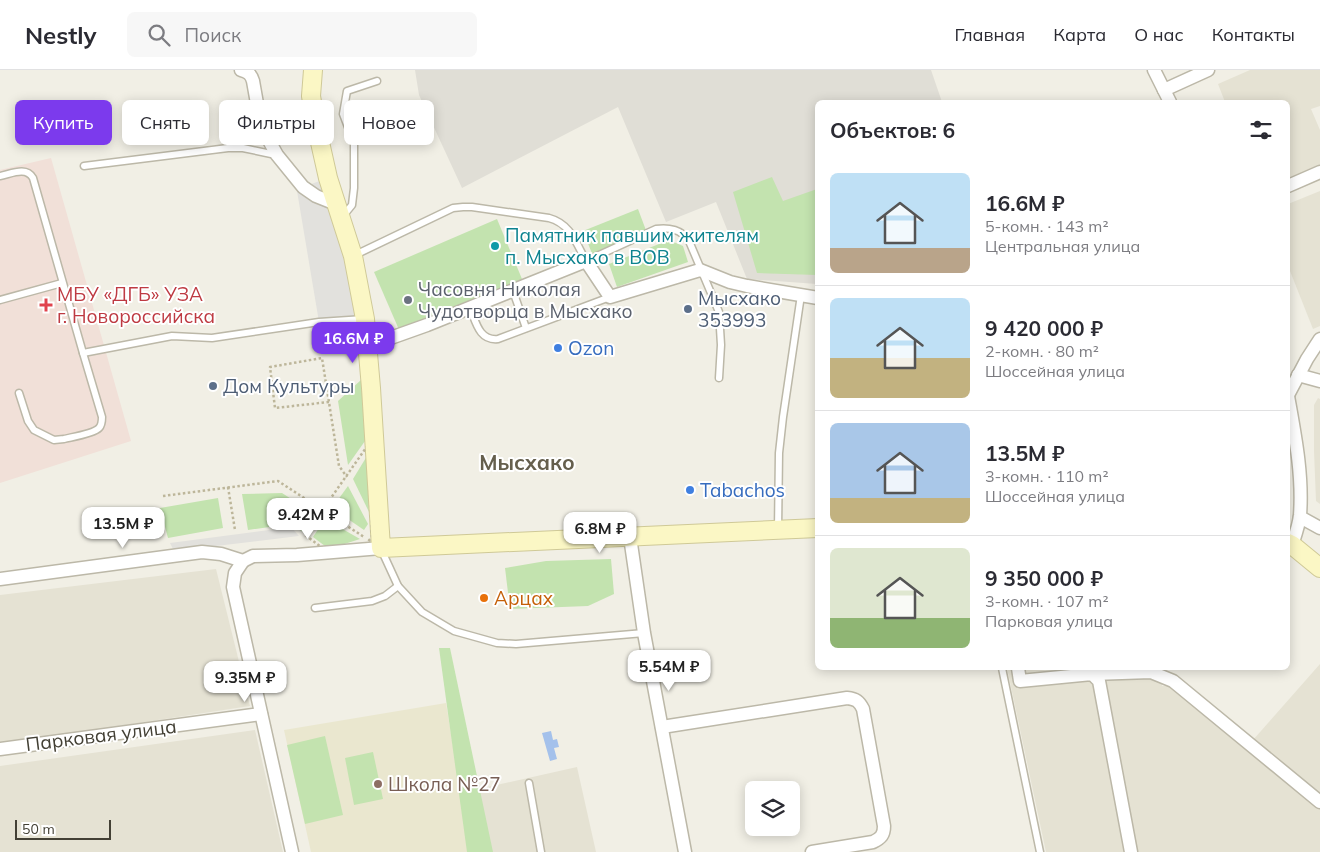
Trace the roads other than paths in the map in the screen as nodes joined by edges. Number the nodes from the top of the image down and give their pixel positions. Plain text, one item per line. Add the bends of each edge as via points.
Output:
1 (240, 70) edge
2 (313, 70) edge
3 (1154, 70) edge
4 (1208, 70) edge
5 (376, 81) dead end
6 (1164, 90) junction
7 (1169, 100) edge
8 (277, 155) junction
9 (84, 166) dead end
10 (1320, 172) edge
11 (0, 176) edge
12 (1290, 185) edge
13 (339, 211) junction
14 (353, 256) junction
15 (586, 261) junction
16 (700, 270) junction
17 (62, 283) junction
18 (513, 291) junction
19 (801, 295) junction
20 (610, 296) junction
21 (815, 297) edge
22 (0, 300) edge
23 (470, 308) junction
24 (365, 319) junction
25 (526, 328) junction
26 (1320, 339) edge
27 (368, 346) junction
28 (83, 353) junction
29 (1298, 376) junction
30 (719, 378) dead end
31 (1320, 381) edge
32 (19, 392) dead end
33 (1290, 392) edge
34 (1290, 407) edge
35 (1300, 517) junction
36 (815, 528) edge
37 (1320, 528) edge
38 (778, 530) junction
39 (630, 537) junction
40 (1290, 544) edge
41 (375, 545) junction
42 (243, 561) junction
43 (1320, 568) edge
44 (0, 579) edge
45 (398, 586) junction
46 (315, 608) dead end
47 (644, 633) junction
48 (1002, 670) edge
49 (1018, 670) edge
50 (1092, 674) junction
51 (1020, 681) junction
52 (1004, 683) junction
53 (261, 714) junction
54 (662, 728) junction
55 (0, 748) edge
56 (529, 783) dead end
57 (1320, 802) edge
58 (292, 852) edge
59 (541, 852) edge
60 (685, 852) edge
61 (812, 852) edge
62 (1040, 852) edge
63 (1131, 852) edge

1 - 8 street via 251,76 261,126
2 - 13 street via 311,96 315,120
3 - 6 street
4 - 6 street
5 - 13 lane via 347,92 344,114 354,143 354,188 352,205
6 - 7 street
8 - 9 lane via 228,148
8 - 13 street via 303,187
10 - 12 street
11 - 17 lane via 22,171 31,174
13 - 14 street
14 - 15 lane via 444,212 462,207 557,220 570,232
14 - 24 street
15 - 16 lane via 650,230 667,228 686,236
15 - 18 street
15 - 20 street
16 - 19 street via 730,282
16 - 20 street
16 - 30 lane via 719,312
17 - 22 lane
17 - 28 lane
18 - 23 street
18 - 25 lane
19 - 21 street
19 - 38 lane via 782,426
20 - 25 lane
23 - 25 lane via 480,332 491,340
23 - 27 street
24 - 27 street
24 - 28 lane via 319,322 212,338 172,336
26 - 29 street
27 - 41 street
28 - 32 lane via 102,417 99,428 64,440 54,440 38,433 31,426
29 - 31 street
29 - 33 street
34 - 35 street via 1297,444
35 - 37 street
35 - 40 street
36 - 38 street
38 - 39 street
39 - 41 street
39 - 47 street
40 - 43 street
41 - 42 street via 297,555 253,556
41 - 45 lane
42 - 44 street via 202,552
42 - 53 street via 235,573 233,588
45 - 46 lane via 372,601
45 - 47 lane via 422,612 454,630 497,643
47 - 54 street
48 - 52 lane
49 - 51 street
50 - 51 street
50 - 57 street via 1151,672 1173,681
50 - 63 street via 1099,681
51 - 52 lane
52 - 62 lane
53 - 55 street, Парковая улица
53 - 58 street
54 - 60 street
54 - 61 street via 847,698 860,703 884,833 873,842
56 - 59 lane

